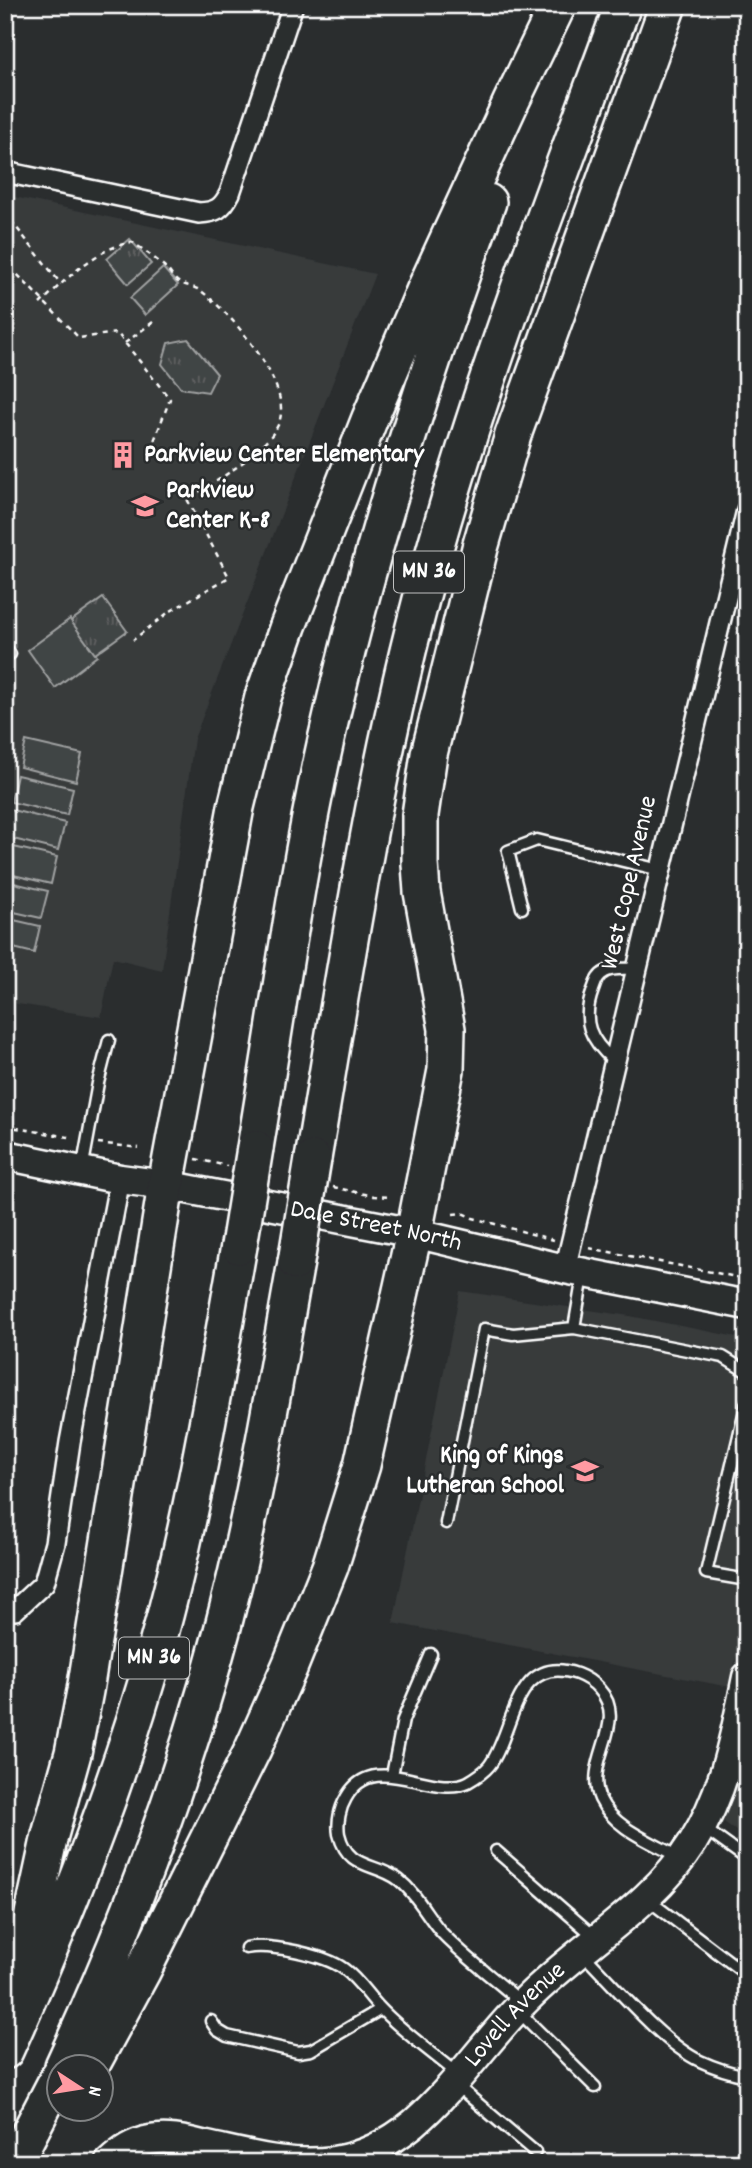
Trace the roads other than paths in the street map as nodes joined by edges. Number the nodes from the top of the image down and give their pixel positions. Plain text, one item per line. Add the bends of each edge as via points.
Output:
1 (293, 5) edge
2 (559, 5) edge
3 (623, 5) edge
4 (669, 5) edge
5 (5, 172) edge
6 (747, 510) edge
7 (660, 870) junction
8 (522, 908) dead end
9 (637, 969) junction
10 (109, 1040) dead end
11 (614, 1062) junction
12 (5, 1155) edge
13 (82, 1171) junction
14 (120, 1179) junction
15 (166, 1185) junction
16 (414, 1233) junction
17 (579, 1263) junction
18 (747, 1305) edge
19 (573, 1328) junction
20 (747, 1372) edge
21 (747, 1402) edge
22 (446, 1523) dead end
23 (747, 1580) edge
24 (15, 1610) dead end
25 (431, 1654) dead end
26 (747, 1677) edge
27 (738, 1759) edge
28 (392, 1775) junction
29 (702, 1826) junction
30 (496, 1852) dead end
31 (681, 1859) junction
32 (747, 1859) edge
33 (646, 1897) junction
34 (589, 1946) junction
35 (246, 1948) dead end
36 (747, 1975) edge
37 (5, 1999) edge
38 (520, 2006) junction
39 (381, 2009) junction
40 (211, 2021) dead end
41 (5, 2050) edge
42 (70, 2052) edge
43 (99, 2052) edge
44 (747, 2076) edge
45 (456, 2078) junction
46 (595, 2087) dead end
47 (46, 2102) edge
48 (59, 2122) edge
49 (535, 2152) dead end
50 (15, 2163) edge
51 (35, 2163) edge
52 (109, 2163) edge

1 - 5 street via 230,193 214,212 199,213
2 - 15 highway via 459,214 370,418 263,697 236,807
2 - 41 highway, MN 36, bridge via 424,379 369,564 311,817 193,1498 158,1644 65,1916
3 - 42 highway, MN 36, bridge via 489,373 432,559 370,826 296,1262 231,1594 170,1802 117,1944
4 - 16 highway via 533,376 444,685 423,787 420,835 422,892 448,1048
6 - 7 street, West Cope Avenue
7 - 8 lane via 537,840 508,851
7 - 9 street, West Cope Avenue
9 - 11 street, West Cope Avenue
9 - 11 lane via 607,970 598,978 588,1002 588,1029
10 - 13 lane
11 - 17 street, West Cope Avenue
12 - 13 street, Dale Street North
13 - 14 street, Dale Street North
14 - 15 street, Dale Street North
14 - 24 street via 55,1543 44,1583
15 - 16 street, Dale Street North
15 - 37 highway via 147,1308 121,1355 113,1382 73,1633 50,1835 31,1923
16 - 17 street, Dale Street North
16 - 43 highway via 362,1465 330,1567 253,1749
17 - 18 street, Dale Street North
17 - 19 lane
19 - 20 lane via 723,1357
19 - 22 lane via 513,1334 484,1329
21 - 23 lane via 706,1573
25 - 28 lane via 403,1720
26 - 27 street, Lovell Avenue
27 - 29 street, Lovell Avenue via 724,1777
28 - 31 lane via 456,1786 470,1781 491,1764 528,1684 559,1671 577,1674 606,1696 611,1713 597,1765 595,1782 600,1798 617,1822
28 - 38 lane via 363,1780 352,1787 339,1817 339,1833 347,1851 360,1864 396,1877 410,1889 445,1936
29 - 31 street, Lovell Avenue
29 - 32 lane
30 - 34 lane
31 - 33 street, Lovell Avenue
33 - 34 street, Lovell Avenue
33 - 36 lane
34 - 38 street, Lovell Avenue
34 - 44 lane via 670,2041 698,2060
35 - 39 lane via 259,1945 326,1960 358,1980
38 - 45 street, Lovell Avenue
38 - 46 lane
39 - 40 lane via 311,2050 298,2052 227,2036
39 - 45 lane
45 - 49 lane
45 - 52 street, Lovell Avenue via 413,2123 356,2156 334,2161 276,2161 170,2138 123,2150
47 - 50 highway
48 - 51 highway

